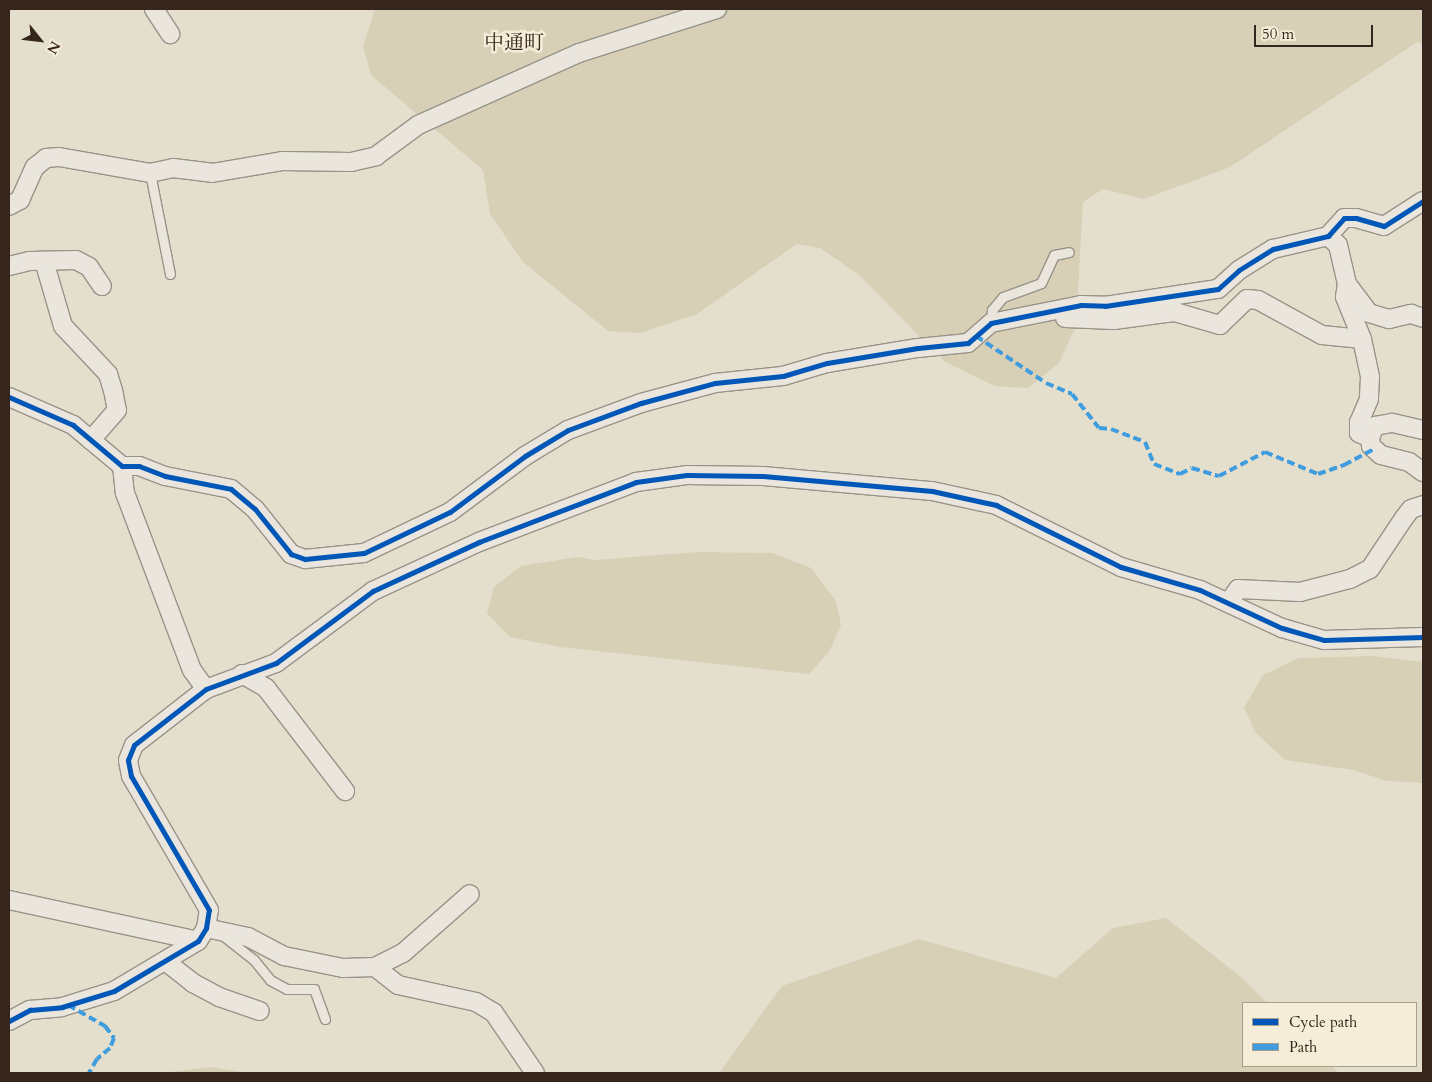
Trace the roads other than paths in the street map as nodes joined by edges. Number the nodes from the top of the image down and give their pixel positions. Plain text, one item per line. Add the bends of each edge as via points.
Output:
1 (154, 9) edge
2 (717, 9) edge
3 (170, 34) dead end
4 (150, 173) junction
5 (1423, 201) edge
6 (9, 206) edge
7 (1328, 236) junction
8 (1069, 252) dead end
9 (44, 261) junction
10 (9, 266) edge
11 (170, 274) dead end
12 (1347, 284) junction
13 (102, 286) dead end
14 (1037, 314) junction
15 (1423, 318) edge
16 (991, 323) junction
17 (1362, 339) junction
18 (9, 397) edge
19 (1423, 430) edge
20 (1370, 438) junction
21 (91, 440) junction
22 (122, 466) junction
23 (1423, 472) edge
24 (1423, 505) edge
25 (1228, 604) junction
26 (1423, 637) edge
27 (242, 674) junction
28 (206, 689) junction
29 (345, 791) dead end
30 (470, 894) dead end
31 (9, 900) edge
32 (207, 933) junction
33 (165, 961) junction
34 (375, 967) junction
35 (260, 1011) dead end
36 (325, 1020) dead end
37 (9, 1021) edge
38 (535, 1073) edge

1 - 3 street
2 - 4 street via 579,53 418,125 376,156 351,162 282,161 212,173 173,168
4 - 6 street via 59,157 46,158 35,167 20,200
4 - 11 lane
5 - 7 street via 1384,226 1344,218
7 - 12 street via 1338,245
7 - 14 street via 1274,249 1239,270 1218,289 1105,306 1081,305
8 - 16 lane via 1054,255 1041,283 1003,297 992,310
9 - 10 street
9 - 13 street via 76,260 89,267
9 - 21 street via 63,326 108,374 113,390 117,410
12 - 15 street via 1369,314 1389,319 1411,314
12 - 17 street via 1344,296
14 - 16 street
14 - 17 street via 1056,318 1114,320 1175,312 1220,325 1248,299 1258,300 1322,335
16 - 22 street via 968,343 827,363 783,376 715,382 641,403 568,430 525,456 450,512 364,552 305,558 291,554 255,509 231,489 165,476 139,466
17 - 20 street via 1370,377 1369,398 1359,422 1359,433
18 - 21 street via 73,425
19 - 20 street via 1392,423 1375,426
20 - 23 street via 1370,446 1381,455 1409,462
21 - 22 street
22 - 28 street via 125,493 192,670
24 - 25 street via 1411,509 1370,569 1350,579 1300,592 1238,589
25 - 26 street via 1282,628 1324,640
25 - 27 street via 1168,579 1121,567 996,505 932,491 863,484 763,476 688,475 636,482 479,542 373,591 276,663
27 - 28 street
27 - 29 street via 266,688
28 - 32 street via 134,745 128,760 131,776 208,910
30 - 34 street via 403,953
31 - 32 street
32 - 33 street
32 - 34 street via 248,937 284,956 343,968
32 - 36 lane via 254,960 270,980 287,989 314,989
33 - 35 street via 193,983 219,997
33 - 37 street via 114,990 62,1007 30,1010
34 - 38 street via 398,985 476,1002 488,1009 510,1032

